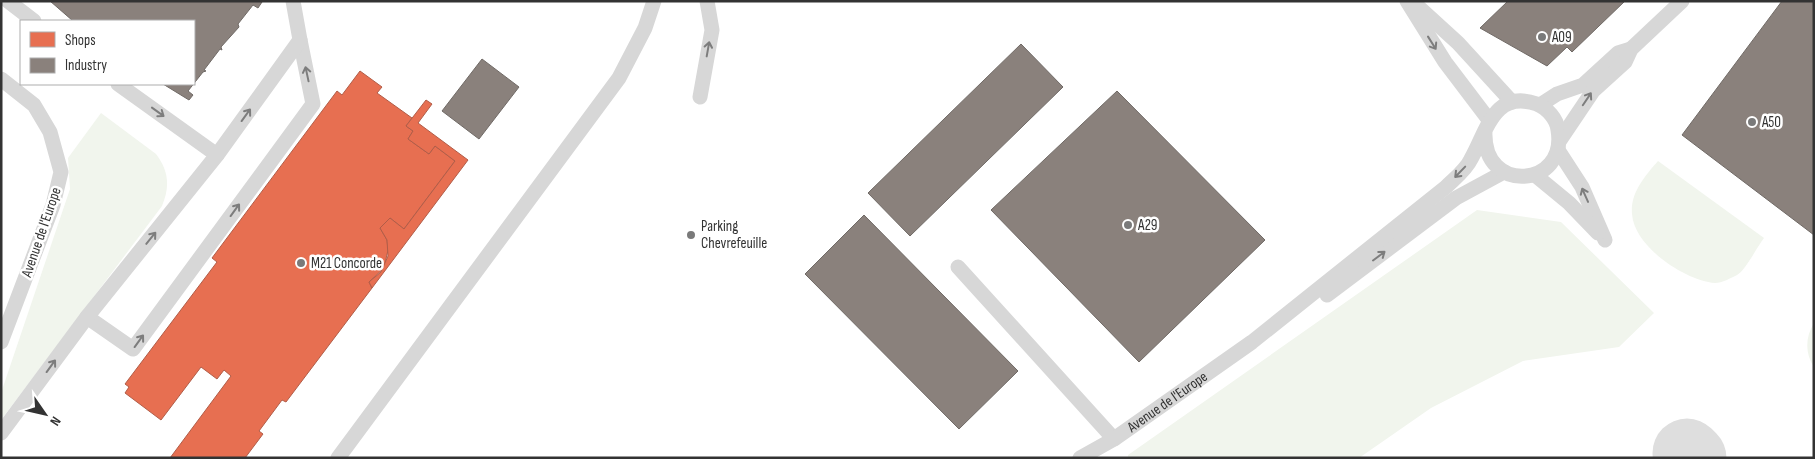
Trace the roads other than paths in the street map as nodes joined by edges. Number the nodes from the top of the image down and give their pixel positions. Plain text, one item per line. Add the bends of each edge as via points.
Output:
1 (8, 1) edge
2 (293, 1) edge
3 (654, 1) edge
4 (707, 1) edge
5 (1407, 1) edge
6 (1413, 1) edge
7 (1679, 2) edge
8 (33, 20) edge
9 (300, 40) junction
10 (1631, 49) junction
11 (1, 79) edge
12 (119, 85) edge
13 (700, 97) dead end
14 (1512, 102) junction
15 (1540, 105) junction
16 (1487, 126) junction
17 (1559, 145) junction
18 (218, 155) junction
19 (1504, 172) junction
20 (1535, 175) junction
21 (958, 267) dead end
22 (87, 317) junction
23 (1, 342) edge
24 (1252, 342) junction
25 (1, 433) edge
26 (1109, 447) edge
27 (338, 458) edge
28 (1080, 458) edge

1 - 8 lane
2 - 9 lane
3 - 27 lane via 646,28 619,78
13 -> 4 lane via 712,30
5 -> 16 lane
6 - 14 lane via 1458,43
7 - 10 lane
18 -> 9 lane
22 -> 9 lane via 133,349 313,104
10 - 15 lane via 1618,52 1583,85 1557,94
17 -> 10 lane via 1593,91 1625,62
11 - 23 lane, Avenue de l'Europe via 34,105 50,132 61,172 53,206
12 -> 18 lane
14 - 15 lane
14 - 16 lane via 1499,108
15 - 17 lane via 1558,126
16 - 19 lane via 1484,143 1487,155
16 -> 24 lane via 1470,162 1446,187
17 - 20 lane via 1553,161
20 -> 17 lane via 1569,203 1605,240
22 -> 18 lane
19 - 20 lane via 1519,177
24 -> 19 lane via 1308,309 1456,198
21 - 26 lane
25 -> 22 lane
24 - 26 lane, Avenue de l'Europe
26 - 28 lane, Avenue de l'Europe

